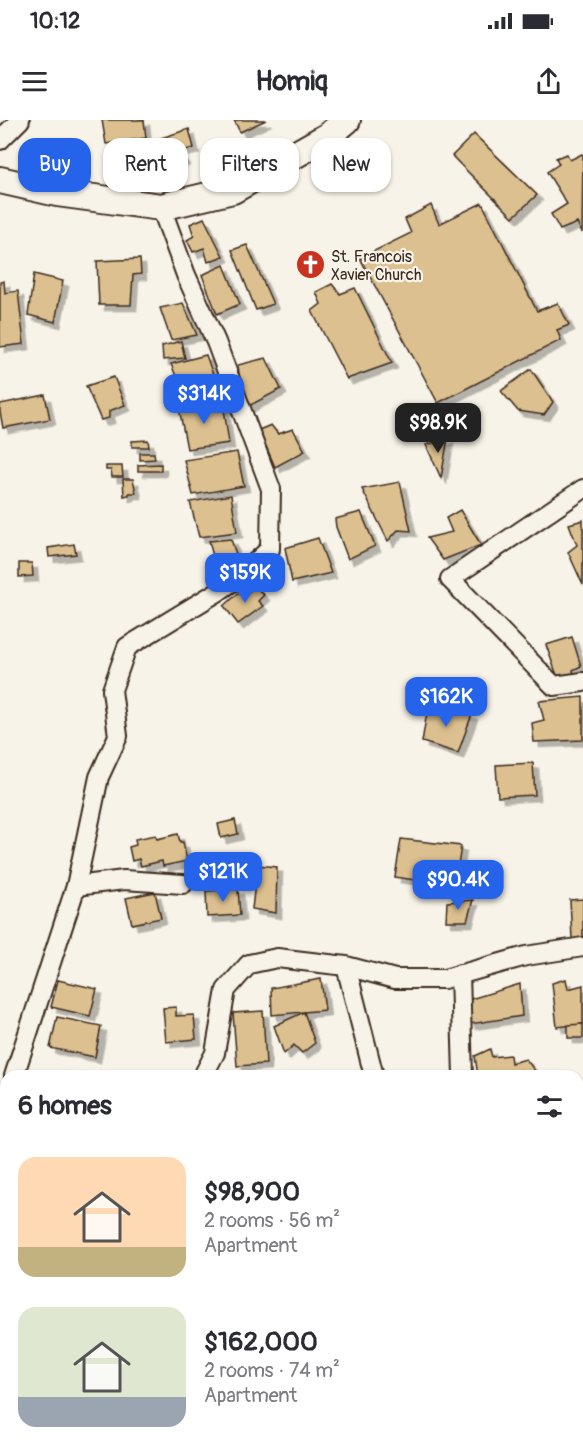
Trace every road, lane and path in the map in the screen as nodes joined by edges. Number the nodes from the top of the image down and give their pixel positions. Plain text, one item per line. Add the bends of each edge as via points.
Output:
1 (20, 120) edge
2 (347, 120) edge
3 (0, 140) edge
4 (0, 180) edge
5 (161, 207) junction
6 (583, 489) edge
7 (583, 682) edge
8 (183, 884) dead end
9 (76, 886) junction
10 (583, 947) edge
11 (346, 966) junction
12 (460, 974) junction
13 (16, 1070) edge
14 (207, 1070) edge
15 (372, 1070) edge
16 (463, 1070) edge

1 - 3 street
2 - 5 main road via 328,136 232,189
4 - 5 main road via 57,194
5 - 9 street via 271,489 270,549 219,591 128,647 112,690 118,736 99,777
6 - 7 street via 450,579 554,686
8 - 9 street via 124,880
9 - 13 street
10 - 12 street via 526,956
11 - 12 street via 395,979 444,979
11 - 14 street via 277,958 249,964 226,990 215,1053
11 - 15 street
12 - 16 street

